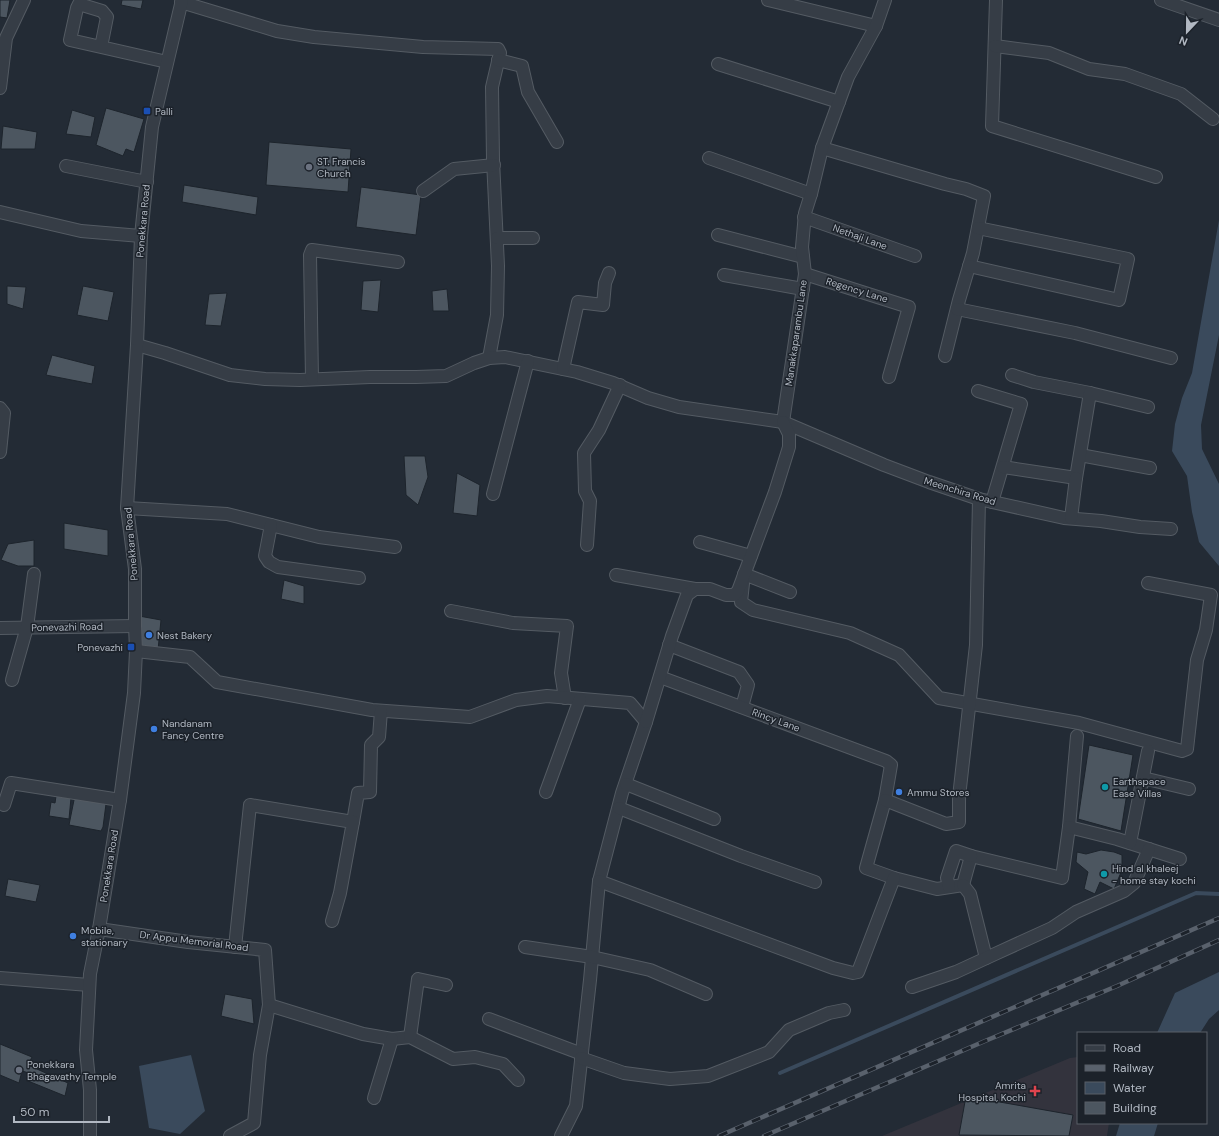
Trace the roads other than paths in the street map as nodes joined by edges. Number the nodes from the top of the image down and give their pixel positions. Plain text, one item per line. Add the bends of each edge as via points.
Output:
1 (24, 0) edge
2 (768, 0) edge
3 (885, 0) edge
4 (996, 0) edge
5 (1161, 0) edge
6 (182, 1) edge
7 (1219, 20) edge
8 (876, 26) junction
9 (995, 46) junction
10 (101, 47) dead end
11 (2, 54) edge
12 (498, 60) junction
13 (167, 62) junction
14 (718, 64) dead end
15 (0, 88) edge
16 (839, 102) junction
17 (1213, 119) dead end
18 (557, 142) dead end
19 (822, 148) junction
20 (709, 158) dead end
21 (494, 165) junction
22 (66, 166) dead end
23 (1156, 177) dead end
24 (147, 182) junction
25 (423, 191) dead end
26 (811, 194) junction
27 (0, 212) edge
28 (804, 217) junction
29 (978, 228) junction
30 (718, 235) dead end
31 (141, 236) junction
32 (497, 238) junction
33 (533, 238) dead end
34 (915, 256) dead end
35 (803, 257) junction
36 (398, 262) dead end
37 (969, 266) junction
38 (609, 273) dead end
39 (805, 274) junction
40 (724, 275) dead end
41 (803, 290) junction
42 (957, 309) junction
43 (137, 345) junction
44 (946, 356) dead end
45 (489, 358) junction
46 (1171, 358) dead end
47 (528, 361) junction
48 (563, 369) junction
49 (1012, 375) dead end
50 (889, 377) dead end
51 (312, 379) junction
52 (620, 386) junction
53 (978, 391) dead end
54 (1090, 393) junction
55 (1148, 407) dead end
56 (0, 408) edge
57 (782, 422) junction
58 (0, 452) edge
59 (1080, 455) junction
60 (1003, 467) junction
61 (1150, 468) dead end
62 (1076, 478) junction
63 (493, 494) dead end
64 (979, 499) junction
65 (992, 502) junction
66 (127, 508) junction
67 (1071, 518) junction
68 (271, 525) junction
69 (1171, 529) dead end
70 (700, 542) dead end
71 (587, 545) dead end
72 (395, 547) dead end
73 (751, 556) junction
74 (34, 574) dead end
75 (744, 574) junction
76 (616, 575) dead end
77 (359, 578) dead end
78 (1148, 583) dead end
79 (695, 589) junction
80 (790, 592) dead end
81 (451, 611) dead end
82 (134, 626) junction
83 (27, 627) junction
84 (0, 628) edge
85 (669, 645) junction
86 (136, 651) junction
87 (660, 677) junction
88 (12, 680) dead end
89 (565, 698) junction
90 (580, 699) junction
91 (969, 703) junction
92 (742, 707) junction
93 (381, 711) junction
94 (646, 722) junction
95 (1077, 736) dead end
96 (1148, 751) dead end
97 (1143, 778) junction
98 (5, 780) edge
99 (626, 784) junction
100 (1189, 789) dead end
101 (546, 792) dead end
102 (120, 800) junction
103 (885, 800) junction
104 (4, 806) dead end
105 (619, 808) junction
106 (714, 819) dead end
107 (353, 822) junction
108 (1069, 826) junction
109 (1130, 843) junction
110 (1149, 849) junction
111 (971, 856) junction
112 (1180, 859) dead end
113 (894, 878) junction
114 (599, 881) junction
115 (815, 882) dead end
116 (963, 885) junction
117 (949, 887) junction
118 (332, 921) dead end
119 (99, 929) junction
120 (235, 947) junction
121 (525, 947) dead end
122 (592, 957) junction
123 (986, 958) junction
124 (0, 978) edge
125 (89, 985) junction
126 (446, 985) dead end
127 (912, 987) dead end
128 (706, 994) dead end
129 (269, 1005) junction
130 (844, 1010) dead end
131 (489, 1019) dead end
132 (410, 1038) junction
133 (392, 1039) junction
134 (582, 1056) junction
135 (518, 1080) dead end
136 (374, 1098) dead end
137 (90, 1136) edge
138 (230, 1136) edge
139 (561, 1136) edge

1 - 11 street via 6,38
2 - 8 street
3 - 8 street, Manakkaparambu Lane
4 - 9 street
5 - 7 street
6 - 12 street via 277,31 423,47 498,49
6 - 13 street, Ponekkara Road
8 - 16 street, Manakkaparambu Lane via 848,77
9 - 17 street via 1049,53 1089,69 1125,74 1181,94
9 - 23 street via 992,126
10 - 13 street
11 - 15 street
12 - 18 street via 522,66 528,92
12 - 21 street via 492,87
13 - 24 street, Ponekkara Road via 152,127
14 - 16 street
16 - 19 street, Manakkaparambu Lane
19 - 26 street, Manakkaparambu Lane
19 - 29 street via 984,196
20 - 26 street
21 - 25 street via 454,169
21 - 32 street
22 - 24 street
24 - 31 street, Ponekkara Road
26 - 28 street, Manakkaparambu Lane
27 - 31 street via 81,231
28 - 34 street, Nethaji Lane
28 - 35 street, Manakkaparambu Lane
29 - 37 street
29 - 37 street via 1128,259 1119,300
30 - 35 street
31 - 43 street, Ponekkara Road
32 - 33 street
32 - 45 street via 497,315
35 - 39 street, Manakkaparambu Lane
36 - 51 street via 312,250
37 - 42 street
38 - 48 street via 605,283 603,305 578,302
39 - 41 street, Manakkaparambu Lane
39 - 50 street, Regency Lane via 909,307
40 - 41 street
41 - 57 street, Manakkaparambu Lane
42 - 44 street
42 - 46 street via 1075,333
43 - 51 street, Meenchira Road via 230,375 265,379
43 - 66 street, Ponekkara Road
45 - 47 street, Meenchira Road via 505,357
45 - 51 street, Meenchira Road via 446,376
47 - 48 street, Meenchira Road
47 - 63 street
48 - 52 street, Meenchira Road
49 - 54 street
52 - 57 street, Meenchira Road via 679,407
52 - 71 street via 599,430 584,453 585,491 590,501
53 - 60 street via 1021,404
54 - 55 street
54 - 59 street
56 - 58 street via 4,413
57 - 64 street, Meenchira Road via 912,476
57 - 73 street via 789,434 789,447
59 - 61 street
59 - 62 street
60 - 62 street
60 - 65 street
62 - 67 street
64 - 65 street, Meenchira Road
64 - 91 street via 976,646
65 - 67 street, Meenchira Road
66 - 68 street via 227,514
66 - 82 street, Ponekkara Road via 135,570
67 - 69 street, Meenchira Road
68 - 72 street via 319,537
68 - 77 street via 265,556 269,562 278,566
70 - 73 street
73 - 75 street
74 - 83 street
75 - 79 street via 734,595 710,589
75 - 80 street
75 - 91 street via 741,602 753,610 850,633 899,655 939,698
76 - 79 street
78 - 91 street via 1211,595 1206,630 1197,660 1187,749 1182,751 1079,723
79 - 85 street via 688,595
81 - 89 street via 513,623 567,626 561,673
82 - 83 street, Ponevazhi Road
82 - 86 street, Ponekkara Road
83 - 84 street, Ponevazhi Road
83 - 88 street
85 - 87 street
85 - 92 street via 739,672 748,685
86 - 93 street via 190,657 218,682
86 - 102 street, Ponekkara Road via 134,693
87 - 92 street, Rincy Lane
87 - 94 street
89 - 90 street
89 - 93 street via 546,696 516,700 470,717
90 - 94 street via 630,704
90 - 101 street
91 - 103 street via 959,797 959,822 946,824
92 - 103 street, Rincy Lane via 886,761 891,765
93 - 107 street via 379,737 372,745 370,792 358,793
94 - 99 street
95 - 108 street
96 - 97 street
97 - 100 street
97 - 109 street
98 - 102 street
98 - 104 street
99 - 105 street
99 - 106 street
102 - 119 street, Ponekkara Road
103 - 113 street via 866,868
105 - 114 street
105 - 115 street
107 - 118 street via 340,893
107 - 120 street via 250,805
108 - 109 street
108 - 111 street via 1062,878
109 - 110 street
110 - 112 street
110 - 123 street via 1134,883 1124,890 1076,912 1052,928
111 - 116 street
111 - 117 street via 956,852 947,878
113 - 114 street via 858,972 853,973 833,968
113 - 117 street via 937,889
114 - 122 street
116 - 117 street
116 - 123 street via 970,894
119 - 120 street, Dr Appu Memorial Road
119 - 125 street, Ponekkara Road
120 - 129 street, Dr Appu Memorial Road via 265,950
121 - 122 street
122 - 128 street via 650,970
122 - 134 street
123 - 127 street via 956,972
124 - 125 street
125 - 137 street, Ponekkara Road via 86,1050 90,1090
126 - 132 street via 418,980
129 - 133 street via 363,1034
129 - 138 street via 260,1055 254,1123
130 - 134 street via 829,1013 789,1030 769,1052 708,1076 670,1079 624,1074
131 - 134 street
132 - 133 street
132 - 135 street via 453,1059 474,1057 503,1064
133 - 136 street
134 - 139 street via 576,1106

